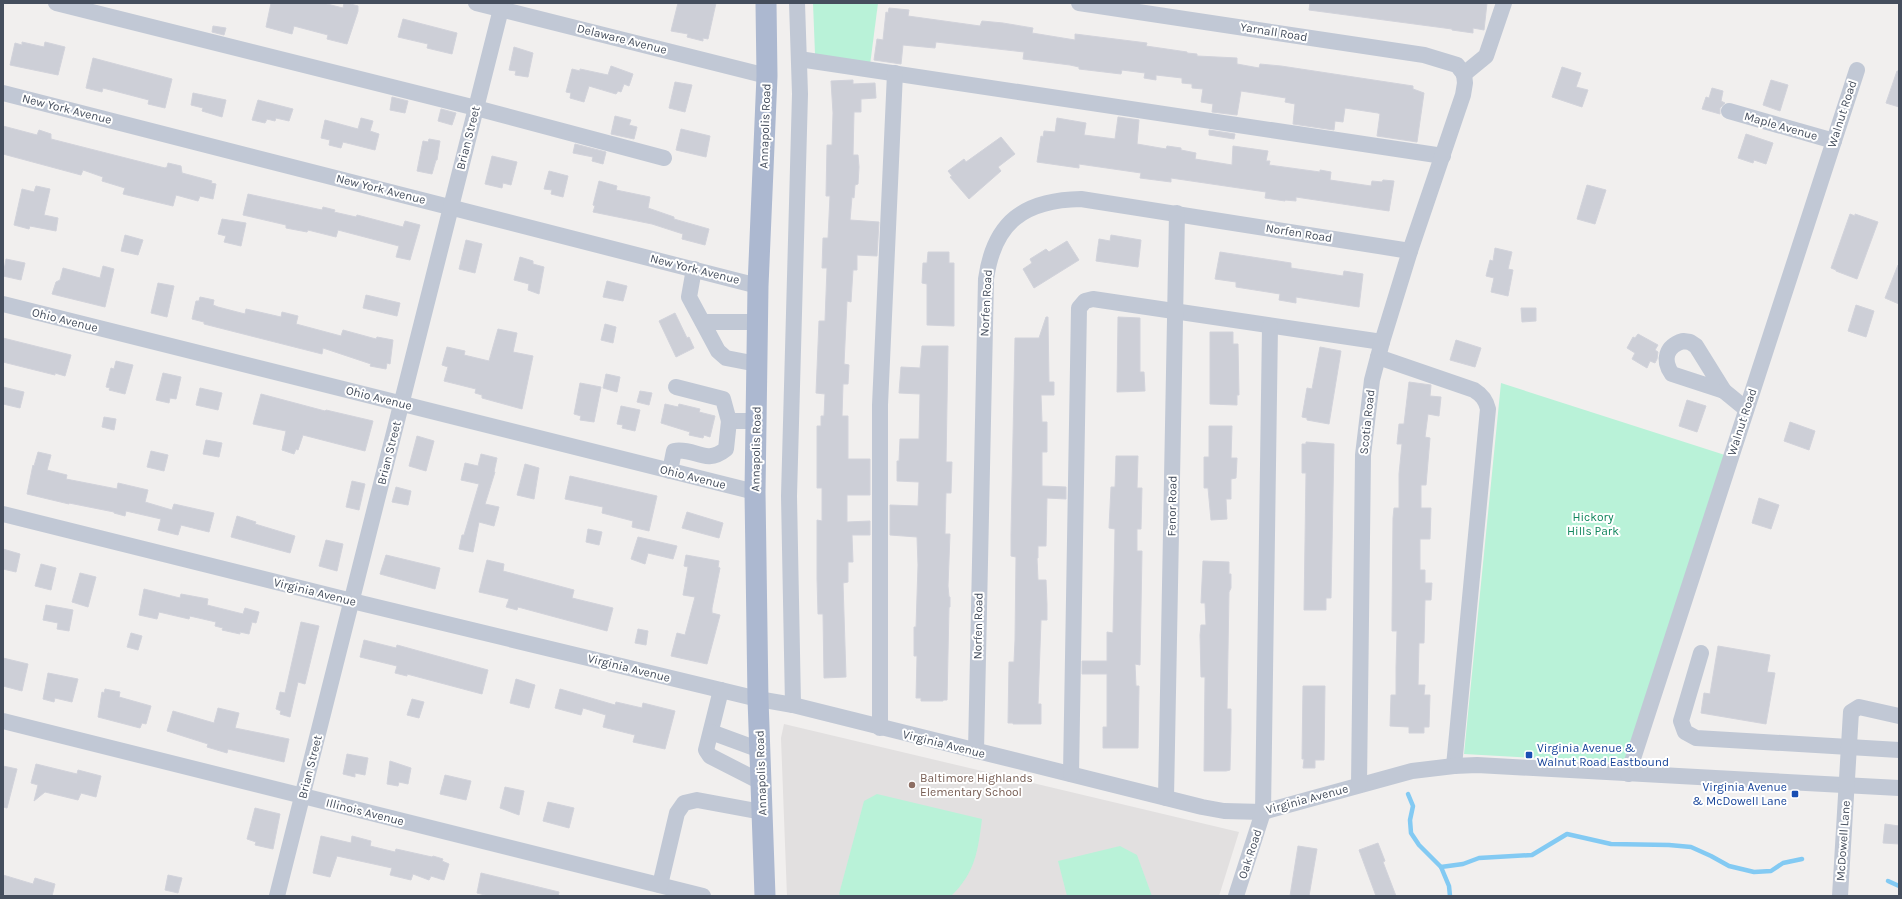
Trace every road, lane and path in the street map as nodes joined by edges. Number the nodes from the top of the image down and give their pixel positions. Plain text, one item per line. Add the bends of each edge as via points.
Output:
1 (56, 3) edge
2 (476, 3) edge
3 (766, 3) edge
4 (797, 3) edge
5 (1079, 3) edge
6 (1504, 3) edge
7 (501, 9) junction
8 (799, 59) junction
9 (1857, 70) dead end
10 (895, 73) junction
11 (1464, 74) junction
12 (768, 76) junction
13 (3, 93) edge
14 (476, 108) junction
15 (1729, 111) dead end
16 (1834, 141) junction
17 (1443, 156) junction
18 (664, 158) dead end
19 (451, 207) junction
20 (1177, 213) junction
21 (1410, 251) junction
22 (694, 269) junction
23 (758, 286) junction
24 (3, 304) edge
25 (1175, 312) junction
26 (703, 322) junction
27 (758, 322) junction
28 (1270, 326) junction
29 (1380, 350) junction
30 (757, 364) junction
31 (676, 387) dead end
32 (1724, 391) dead end
33 (401, 404) junction
34 (1746, 409) junction
35 (729, 421) junction
36 (756, 421) junction
37 (670, 471) junction
38 (755, 492) junction
39 (3, 514) edge
40 (352, 601) junction
41 (1701, 653) dead end
42 (720, 690) junction
43 (758, 699) junction
44 (793, 705) junction
45 (1899, 716) edge
46 (3, 721) edge
47 (880, 728) junction
48 (711, 732) junction
49 (1848, 746) junction
50 (760, 750) junction
51 (1899, 750) edge
52 (976, 751) junction
53 (1454, 766) junction
54 (1071, 774) junction
55 (1628, 774) junction
56 (761, 782) junction
57 (1359, 785) junction
58 (1847, 786) junction
59 (1899, 788) edge
60 (302, 796) junction
61 (1166, 798) junction
62 (762, 812) junction
63 (1263, 812) junction
64 (660, 885) junction
65 (277, 896) edge
66 (703, 896) edge
67 (765, 896) edge
68 (1236, 896) edge
69 (1840, 896) edge

1 - 14 street
2 - 7 street, Delaware Avenue
3 - 12 main road, Annapolis Road
4 - 8 street
5 - 11 street, Yarnall Road via 1424,55 1457,65
6 - 11 street via 1486,56
7 - 12 street, Delaware Avenue
7 - 14 street, Brian Street
8 - 10 street
8 - 44 street via 789,496
9 - 16 street, Walnut Road
10 - 17 street
10 - 47 street via 880,405
11 - 17 street, Scotia Road via 1463,95
12 - 23 main road, Annapolis Road
13 - 19 street, New York Avenue
14 - 18 street
14 - 19 street, Brian Street
15 - 16 street, Maple Avenue
16 - 34 street, Walnut Road
17 - 21 street, Scotia Road
19 - 22 street, New York Avenue
19 - 33 street, Brian Street
20 - 21 street, Norfen Road
20 - 25 street, Fenor Road
20 - 52 street, Norfen Road via 1081,199 1061,199 1041,204 1022,213 1007,225 988,259
21 - 29 street, Scotia Road
22 - 23 street, New York Avenue
22 - 26 street via 689,297
23 - 27 main road, Annapolis Road
24 - 33 street, Ohio Avenue
25 - 28 street
25 - 54 street via 1093,299 1085,301 1079,308
25 - 61 street, Fenor Road
26 - 27 street
26 - 30 street via 718,351 726,358
27 - 30 main road, Annapolis Road
28 - 29 street
28 - 63 street, Oak Road
29 - 53 street via 1474,390 1487,403
29 - 57 street, Scotia Road via 1371,387 1363,454
30 - 36 main road, Annapolis Road
31 - 35 street via 723,399
32 - 34 street
33 - 37 street, Ohio Avenue
33 - 40 street, Brian Street
34 - 55 street, Walnut Road
35 - 36 street
35 - 37 street via 726,449 718,456 680,450 674,452
36 - 38 main road, Annapolis Road
37 - 38 street, Ohio Avenue
38 - 43 main road, Annapolis Road
39 - 40 street, Virginia Avenue
40 - 42 street, Virginia Avenue
40 - 60 street, Brian Street
41 - 49 street via 1681,721 1685,732 1696,738
42 - 43 street, Virginia Avenue
42 - 48 street
43 - 44 street, Virginia Avenue
43 - 50 main road, Annapolis Road
44 - 47 street, Virginia Avenue
45 - 49 street, McDowell Lane via 1859,707 1851,712
46 - 60 street, Illinois Avenue
47 - 52 street, Virginia Avenue
48 - 50 street
48 - 56 street via 706,750 710,756
49 - 51 street
49 - 58 street, McDowell Lane
50 - 56 main road, Annapolis Road
52 - 54 street, Virginia Avenue
53 - 55 street, Virginia Avenue via 1477,765
53 - 57 street, Virginia Avenue via 1412,771
54 - 61 street, Virginia Avenue
55 - 58 street, Virginia Avenue
56 - 62 main road, Annapolis Road
57 - 63 street, Virginia Avenue
58 - 59 street, Virginia Avenue
58 - 69 street, McDowell Lane
60 - 64 street, Illinois Avenue
60 - 65 street, Brian Street
61 - 63 street, Virginia Avenue via 1224,811
62 - 64 street via 697,800 684,803 677,813
62 - 67 main road, Annapolis Road
63 - 68 street, Oak Road
64 - 66 street, Illinois Avenue

